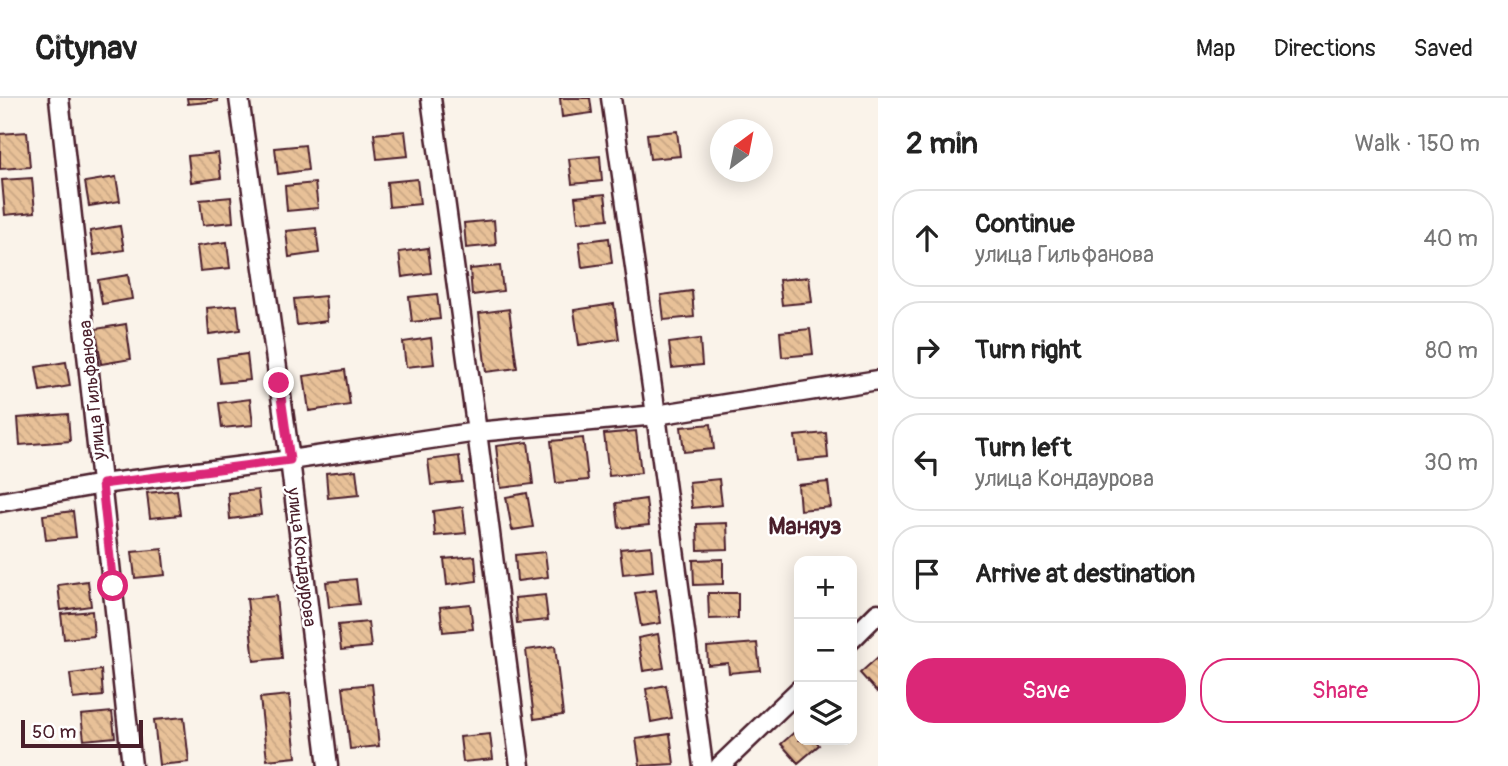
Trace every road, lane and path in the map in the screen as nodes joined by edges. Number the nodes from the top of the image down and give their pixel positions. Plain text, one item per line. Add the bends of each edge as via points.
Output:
1 (59, 98) edge
2 (239, 98) edge
3 (431, 98) edge
4 (611, 98) edge
5 (878, 380) edge
6 (656, 415) junction
7 (477, 432) junction
8 (290, 460) junction
9 (102, 484) junction
10 (0, 502) edge
11 (878, 613) edge
12 (857, 634) edge
13 (794, 695) edge
14 (132, 766) edge
15 (328, 766) edge
16 (520, 766) edge
17 (703, 766) edge
18 (720, 766) edge

1 - 9 street, улица Гильфанова
2 - 8 street, улица Кондаурова
3 - 7 street
4 - 6 street
5 - 6 street
6 - 7 street
6 - 17 street
7 - 8 street
7 - 16 street
8 - 9 street
8 - 15 street, улица Кондаурова
9 - 10 street
9 - 14 street, улица Гильфанова
11 - 12 street
13 - 18 street

